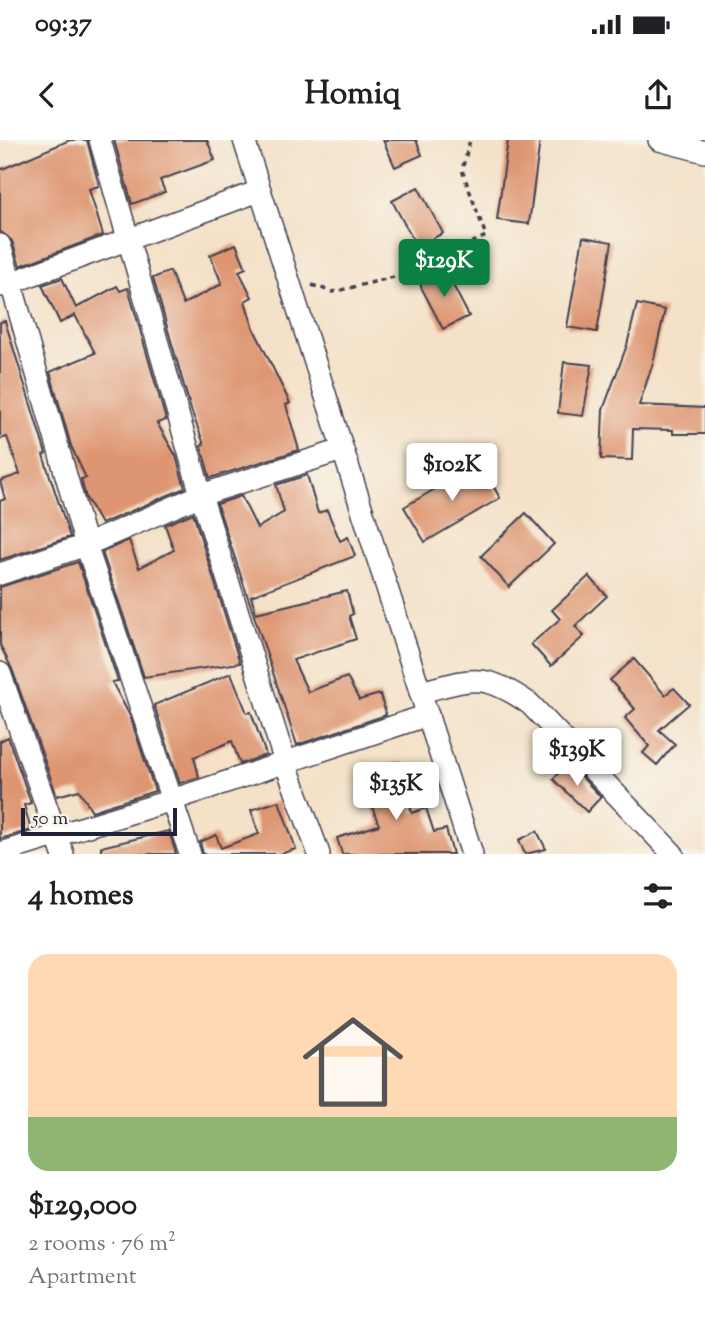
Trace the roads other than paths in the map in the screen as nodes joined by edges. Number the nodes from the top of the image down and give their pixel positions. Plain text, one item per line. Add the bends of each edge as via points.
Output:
1 (100, 140) edge
2 (243, 140) edge
3 (659, 140) edge
4 (705, 152) edge
5 (259, 191) junction
6 (127, 243) junction
7 (0, 245) edge
8 (6, 285) edge
9 (342, 450) junction
10 (201, 495) junction
11 (86, 545) junction
12 (0, 573) edge
13 (0, 673) edge
14 (420, 692) junction
15 (428, 715) junction
16 (285, 762) junction
17 (172, 800) junction
18 (60, 845) edge
19 (0, 853) edge
20 (190, 854) edge
21 (319, 854) edge
22 (471, 854) edge
23 (673, 854) edge

1 - 6 street
2 - 5 street
3 - 4 street
5 - 6 street
5 - 9 street
6 - 8 street
6 - 10 street
7 - 8 street
8 - 11 street
9 - 10 street
9 - 14 street
10 - 11 street
10 - 16 street
11 - 12 street
11 - 17 street
13 - 18 street
14 - 15 street
14 - 23 street via 473,679 494,681 511,691 530,704
15 - 16 street
15 - 22 street
16 - 17 street
16 - 21 street
17 - 18 street
17 - 20 street
18 - 19 street

